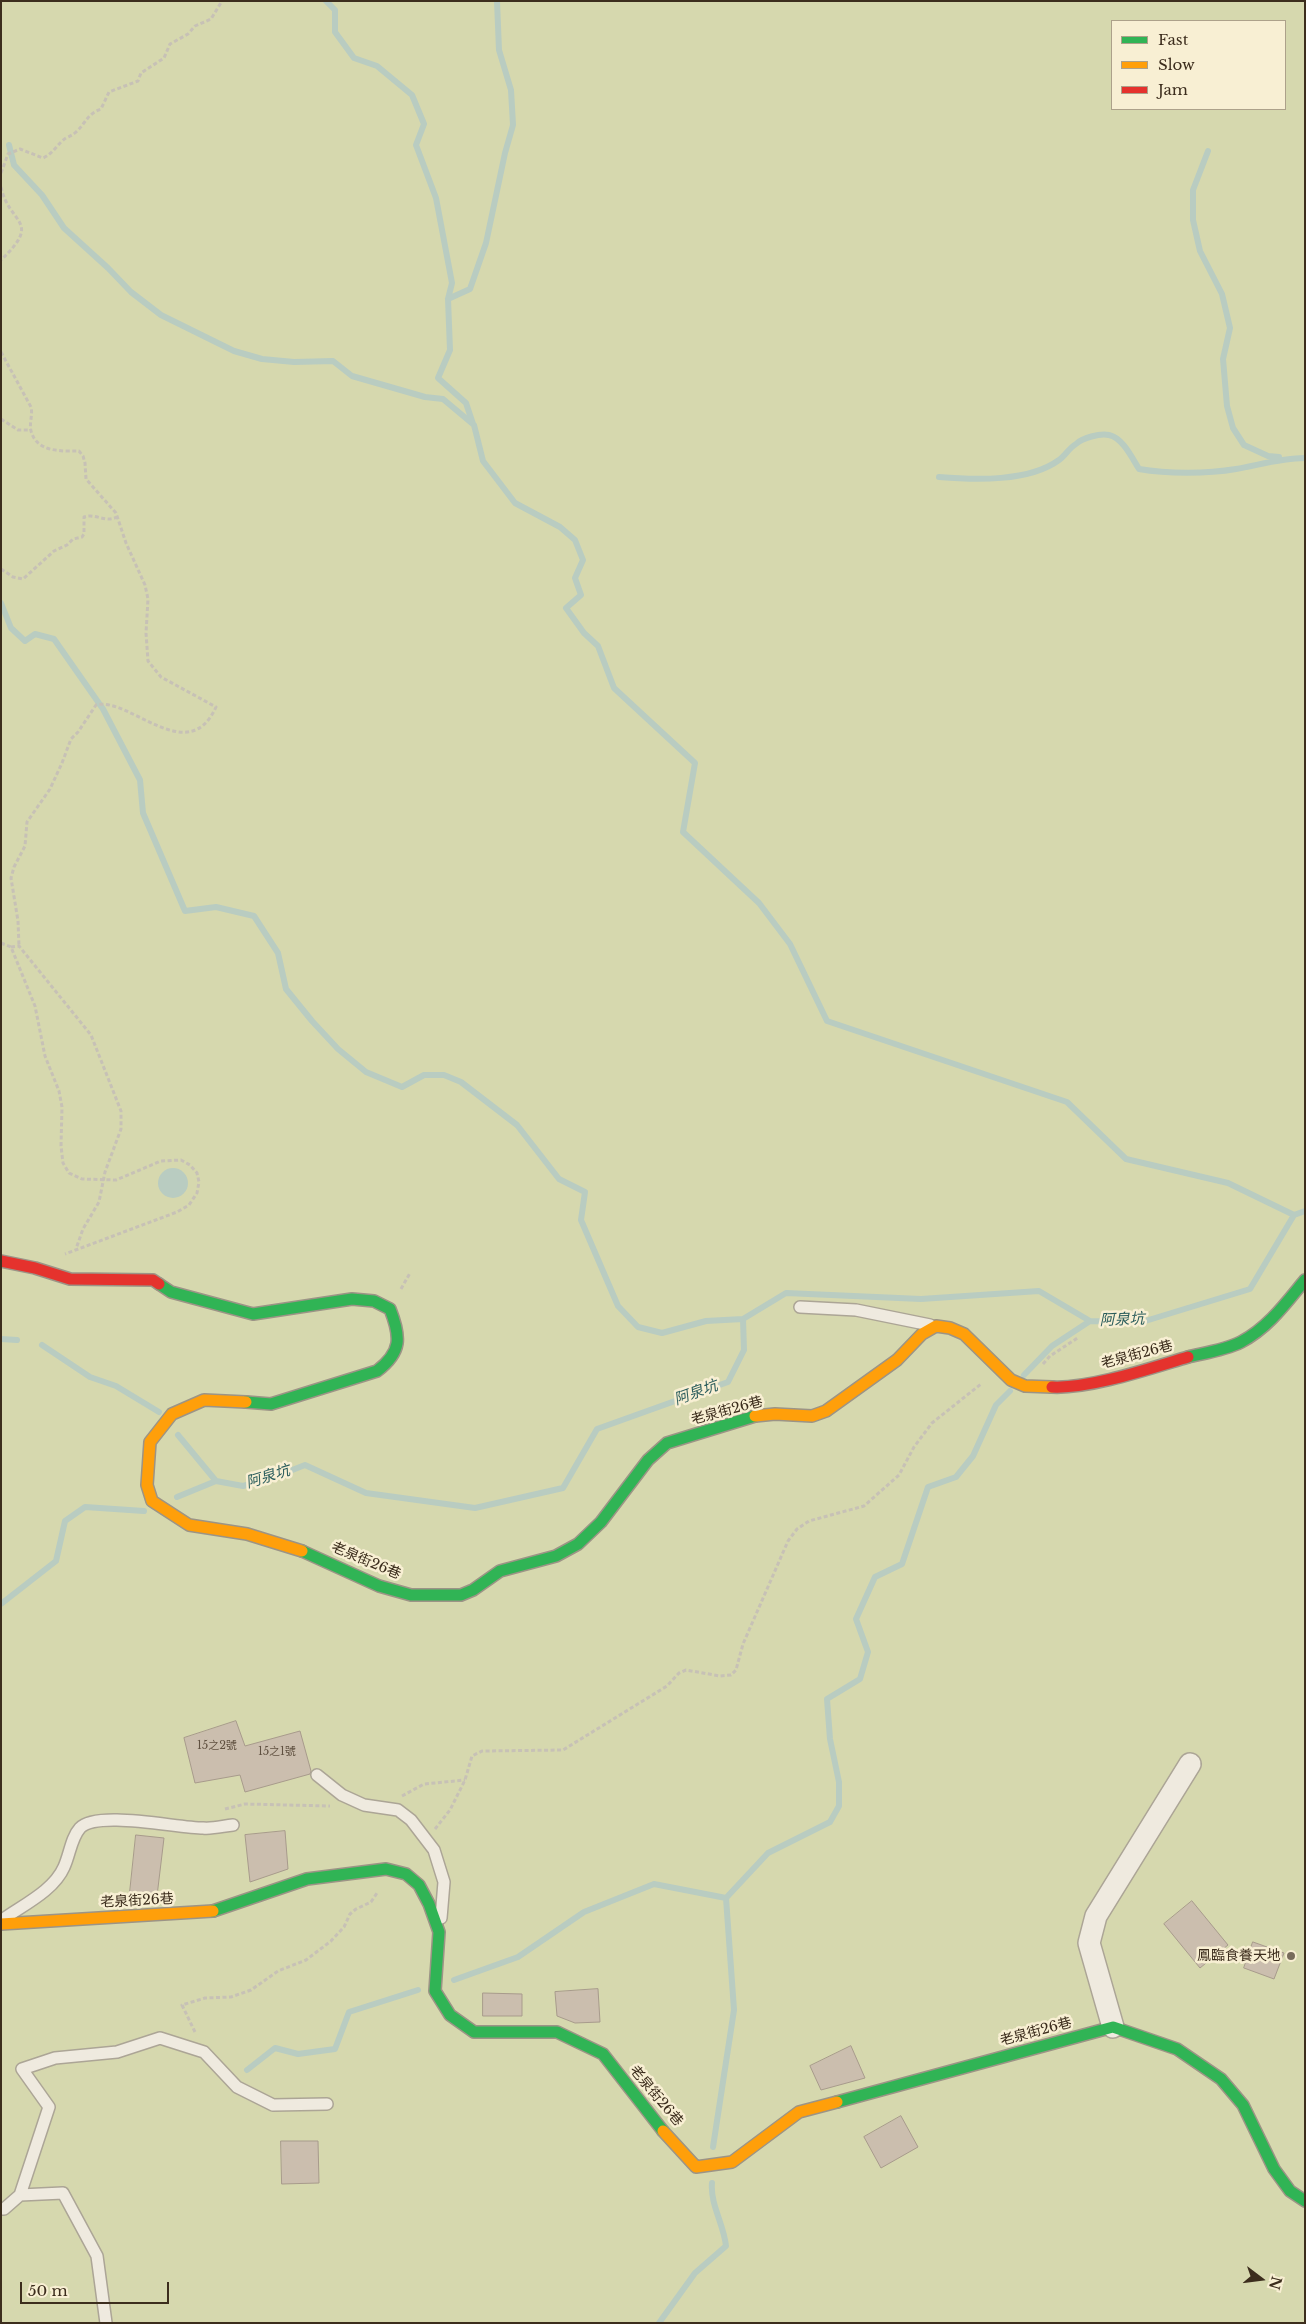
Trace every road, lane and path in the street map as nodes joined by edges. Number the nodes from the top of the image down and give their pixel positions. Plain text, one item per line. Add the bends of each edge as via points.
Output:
1 (222, 1) edge
2 (1, 173) edge
3 (1, 186) edge
4 (1, 260) edge
5 (1, 352) edge
6 (1, 419) edge
7 (31, 430) junction
8 (117, 517) junction
9 (1, 569) edge
10 (1, 943) edge
11 (20, 946) junction
12 (11, 947) junction
13 (103, 1180) junction
14 (76, 1249) junction
15 (1, 1262) edge
16 (35, 1268) junction
17 (1305, 1280) edge
18 (800, 1307) dead end
19 (936, 1326) junction
20 (1079, 1337) dead end
21 (996, 1367) junction
22 (1025, 1386) junction
23 (1190, 1764) dead end
24 (317, 1775) dead end
25 (465, 1780) junction
26 (394, 1797) dead end
27 (333, 1806) dead end
28 (221, 1812) dead end
29 (233, 1825) dead end
30 (434, 1850) junction
31 (406, 1874) junction
32 (1, 1922) edge
33 (439, 1932) junction
34 (1114, 2027) junction
35 (204, 2052) junction
36 (327, 2104) dead end
37 (20, 2195) junction
38 (1305, 2201) edge
39 (1, 2209) edge
40 (106, 2323) edge

1 - 2 path via 211,19 170,44 164,58 141,73 138,81 109,92 101,109 93,112 77,132 65,138 46,157 20,149 8,154
3 - 4 path via 22,230 16,246
5 - 7 path via 31,407
6 - 7 path via 18,430
7 - 8 path via 46,448 59,452 79,451 85,463 86,479
8 - 9 path via 107,520 84,517 82,537 70,540 54,551 23,578 13,577
8 - 11 path via 145,586 148,660 160,677 216,707 203,726 179,732 149,724 104,703 96,705 71,739 50,788 27,822 25,846 11,878
10 - 12 path
11 - 12 path
11 - 13 path via 91,1035 118,1101 121,1129
12 - 13 path via 35,1006 45,1056 60,1091 63,1163 70,1174 82,1179
13 - 14 path via 97,1208 83,1229
13 - 14 path via 116,1180 170,1159 190,1165 199,1182 197,1193 189,1204 177,1212
14 - 16 path
15 - 16 street, 老泉街26巷
16 - 19 street, 老泉街26巷 via 70,1279 153,1280 171,1292 253,1314 352,1299 374,1301 390,1309 397,1326 398,1343 391,1360 377,1371 271,1404 204,1400 172,1414 150,1442 147,1485 152,1501 189,1525 247,1534 307,1553 379,1586 411,1595 461,1595 500,1571 556,1556 578,1544 601,1522 648,1460 667,1444 754,1416 812,1416 826,1411 897,1360 922,1334
17 - 22 street, 老泉街26巷 via 1265,1326 1239,1343 1113,1378 1062,1388
18 - 19 lane via 873,1313
19 - 21 street, 老泉街26巷 via 964,1334
20 - 22 path via 1050,1356
21 - 22 street, 老泉街26巷 via 1011,1380
21 - 25 path via 984,1381 932,1423 899,1475 864,1506 809,1521 797,1529 788,1541 736,1670 731,1675 686,1670 667,1686 563,1750 482,1751 472,1756
23 - 34 street via 1096,1916 1089,1943
24 - 30 lane via 342,1795 357,1802 398,1810 411,1820
25 - 26 path via 424,1784
25 - 30 path via 450,1810 430,1836
27 - 28 path via 245,1804
29 - 32 lane via 204,1828 124,1821 88,1822 74,1838 64,1868 56,1880
30 - 33 lane via 444,1882
31 - 32 street, 老泉街26巷 via 386,1869 307,1879 214,1911
31 - 33 street, 老泉街26巷 via 422,1892
31 - 35 path via 382,1887 371,1902 356,1909 331,1942 306,1960 278,1971 251,1990 182,2005
33 - 34 street, 老泉街26巷 via 435,1991 450,2015 474,2032 557,2032 603,2054 648,2114 696,2167 732,2162 799,2112
34 - 38 street via 1177,2049 1221,2079 1243,2105 1274,2169 1290,2191
35 - 36 lane via 237,2087 273,2105
35 - 37 lane via 160,2038 117,2052 55,2058 22,2069 49,2107
37 - 39 lane
37 - 40 lane via 63,2193 97,2256

